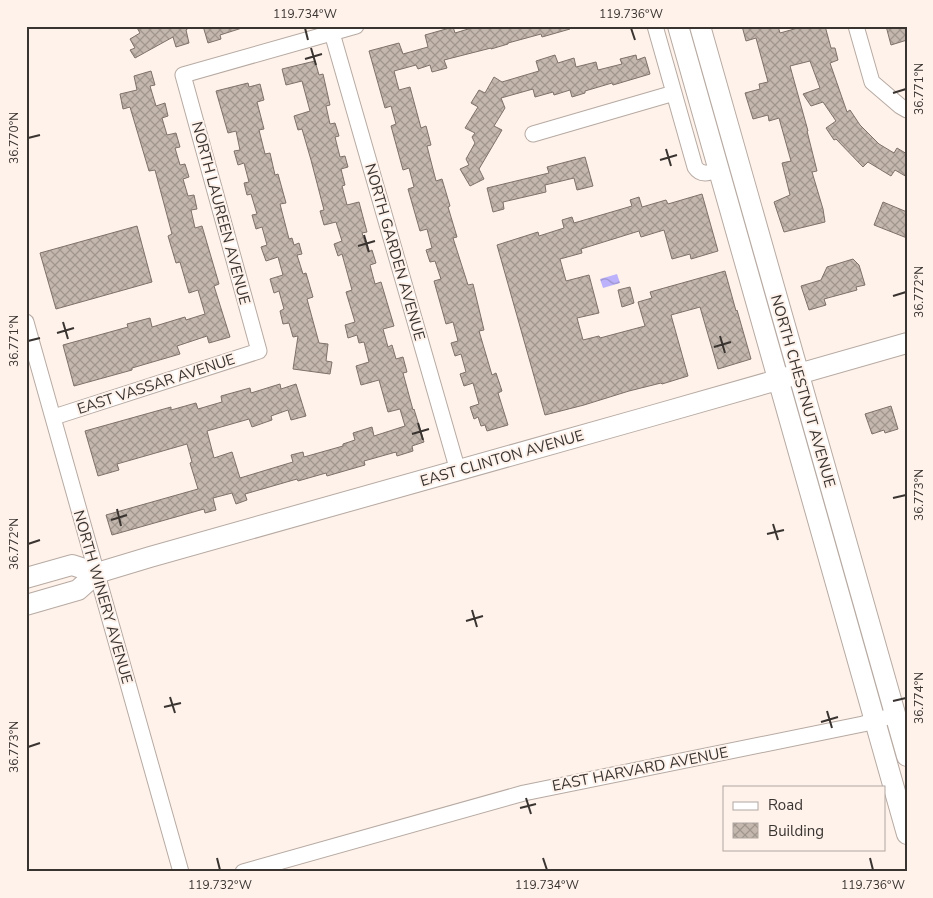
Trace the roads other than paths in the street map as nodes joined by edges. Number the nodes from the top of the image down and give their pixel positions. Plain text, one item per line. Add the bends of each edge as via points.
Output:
1 (356, 26) edge
2 (654, 26) edge
3 (678, 26) edge
4 (700, 26) edge
5 (856, 26) edge
6 (332, 33) junction
7 (674, 93) junction
8 (907, 110) edge
9 (533, 134) dead end
10 (718, 170) junction
11 (26, 322) edge
12 (907, 343) edge
13 (259, 351) joint
14 (799, 374) junction
15 (778, 380) junction
16 (54, 417) junction
17 (458, 470) junction
18 (96, 573) junction
19 (26, 578) edge
20 (26, 605) edge
21 (895, 715) junction
22 (874, 721) junction
23 (907, 756) edge
24 (907, 834) edge
25 (181, 872) edge
26 (243, 872) edge

1 - 6 street
2 - 7 street
3 - 10 main road, NORTH CHESTNUT AVENUE
4 - 14 main road, NORTH CHESTNUT AVENUE
5 - 8 street via 872,82
6 - 13 street, NORTH LAUREEN AVENUE via 183,76
6 - 17 street, NORTH GARDEN AVENUE
7 - 9 street
7 - 10 street via 696,168 701,173
10 - 15 main road, NORTH CHESTNUT AVENUE
11 - 16 street, NORTH WINERY AVENUE
12 - 14 main road, EAST CLINTON AVENUE
13 - 16 street, EAST VASSAR AVENUE
14 - 15 main road, EAST CLINTON AVENUE
14 - 21 main road, NORTH CHESTNUT AVENUE
15 - 17 main road, EAST CLINTON AVENUE
15 - 22 main road, NORTH CHESTNUT AVENUE
16 - 18 street, NORTH WINERY AVENUE
17 - 18 main road, EAST CLINTON AVENUE
18 - 19 main road via 72,565
18 - 20 main road via 78,590
18 - 25 street, NORTH WINERY AVENUE
21 - 22 street, EAST HARVARD AVENUE
21 - 23 main road, NORTH CHESTNUT AVENUE
22 - 24 main road, NORTH CHESTNUT AVENUE
22 - 26 street, EAST HARVARD AVENUE via 524,793

